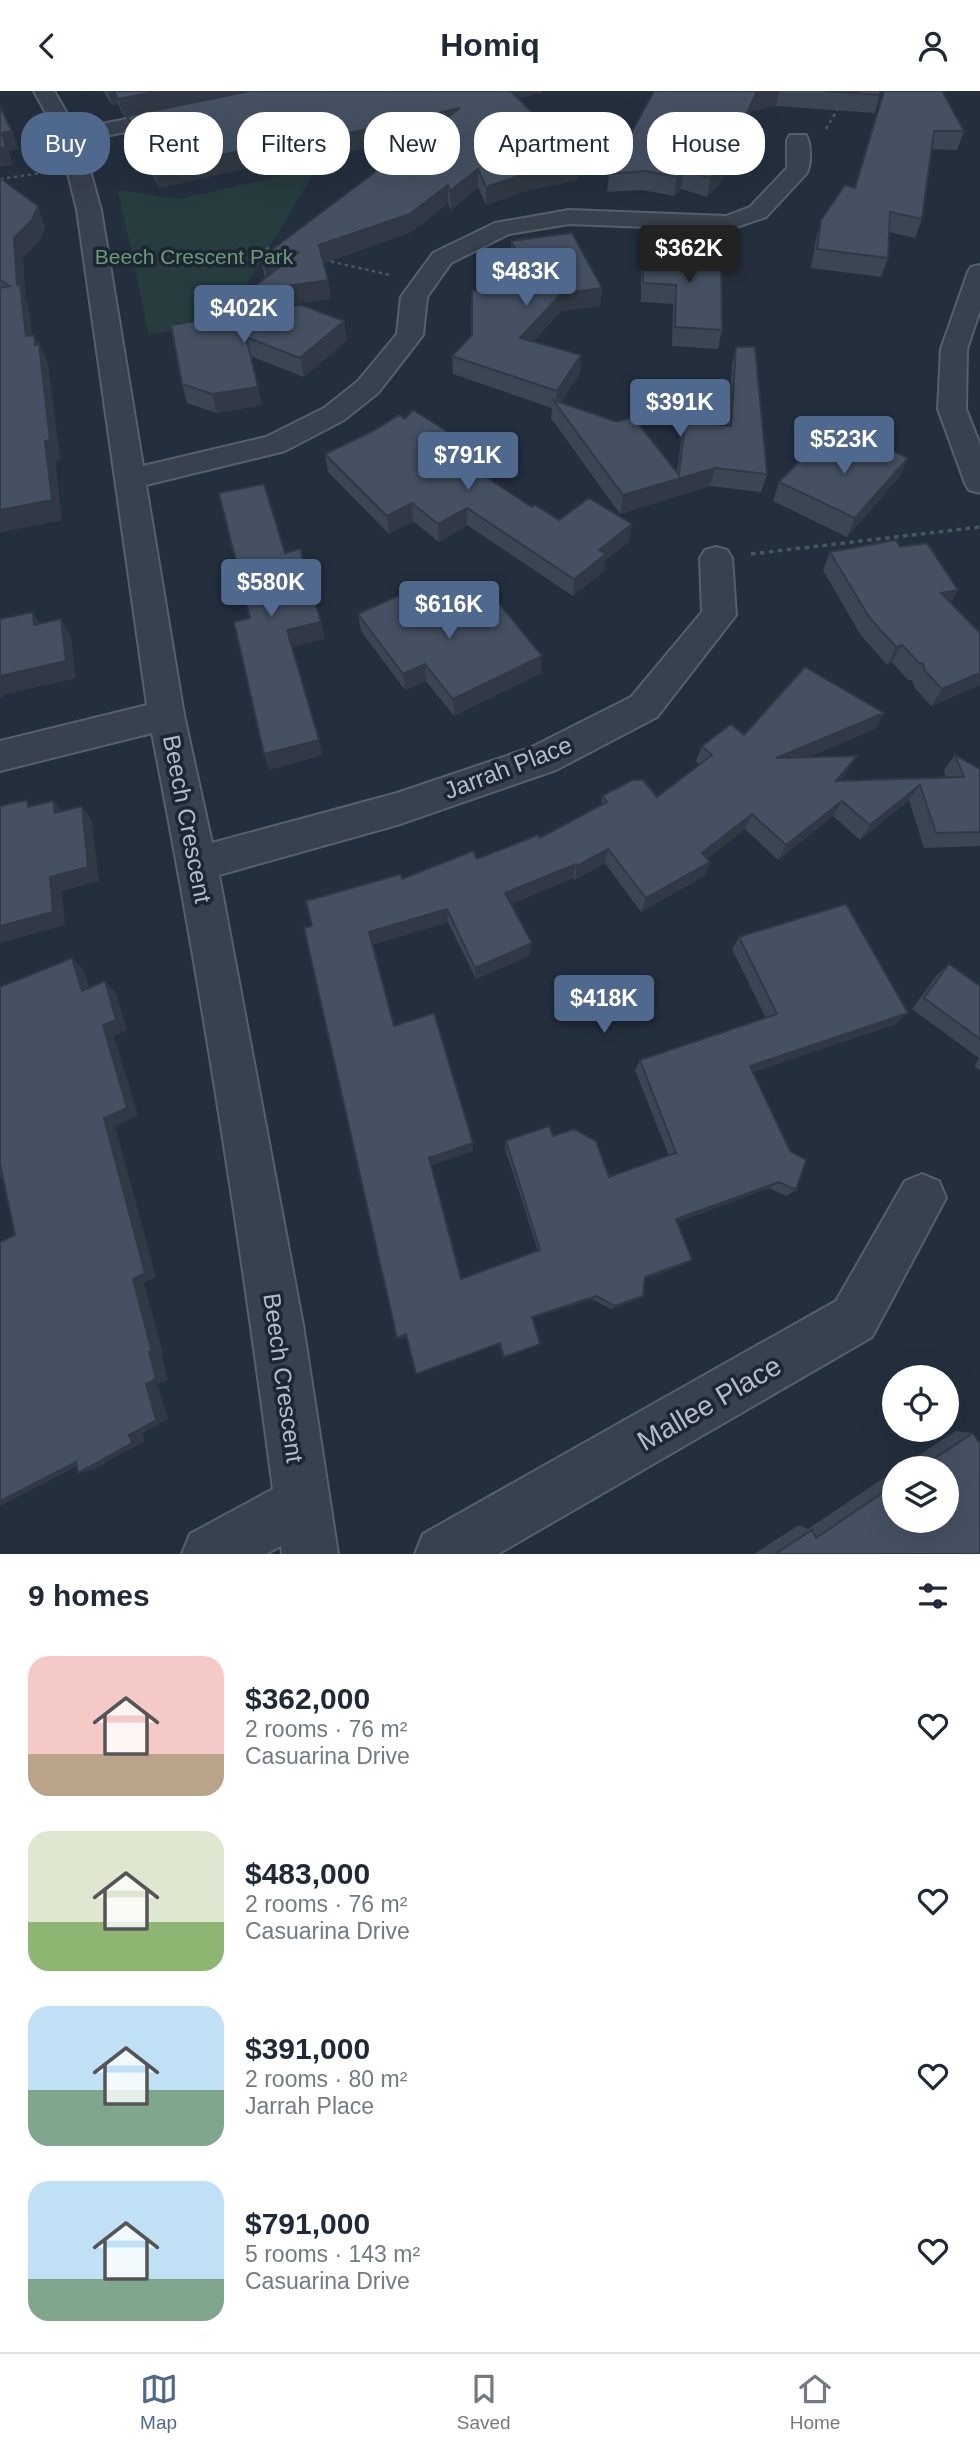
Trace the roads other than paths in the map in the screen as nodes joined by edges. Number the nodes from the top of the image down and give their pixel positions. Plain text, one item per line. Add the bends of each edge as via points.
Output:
1 (44, 91) edge
2 (203, 110) edge
3 (54, 112) edge
4 (110, 140) edge
5 (798, 140) road end
6 (80, 175) edge
7 (980, 272) edge
8 (131, 479) junction
9 (980, 483) edge
10 (716, 558) road end
11 (166, 715) junction
12 (0, 756) edge
13 (197, 864) junction
14 (922, 1198) dead end
15 (306, 1529) edge
16 (210, 1554) edge
17 (443, 1554) edge

1 - 3 street, Beech Crescent
2 - 4 street
5 - 8 street via 798,169 758,212 727,223 569,217 503,228 442,258 414,297 410,335 368,387 334,414 275,444
6 - 8 street, Beech Crescent
7 - 9 street via 954,349 952,409
8 - 11 street, Beech Crescent
10 - 13 street, Jarrah Place via 719,615 644,707 543,759 397,809
11 - 12 street
11 - 13 street, Beech Crescent
13 - 15 street, Beech Crescent via 277,1325
14 - 17 street, Mallee Place via 854,1319
15 - 16 street

